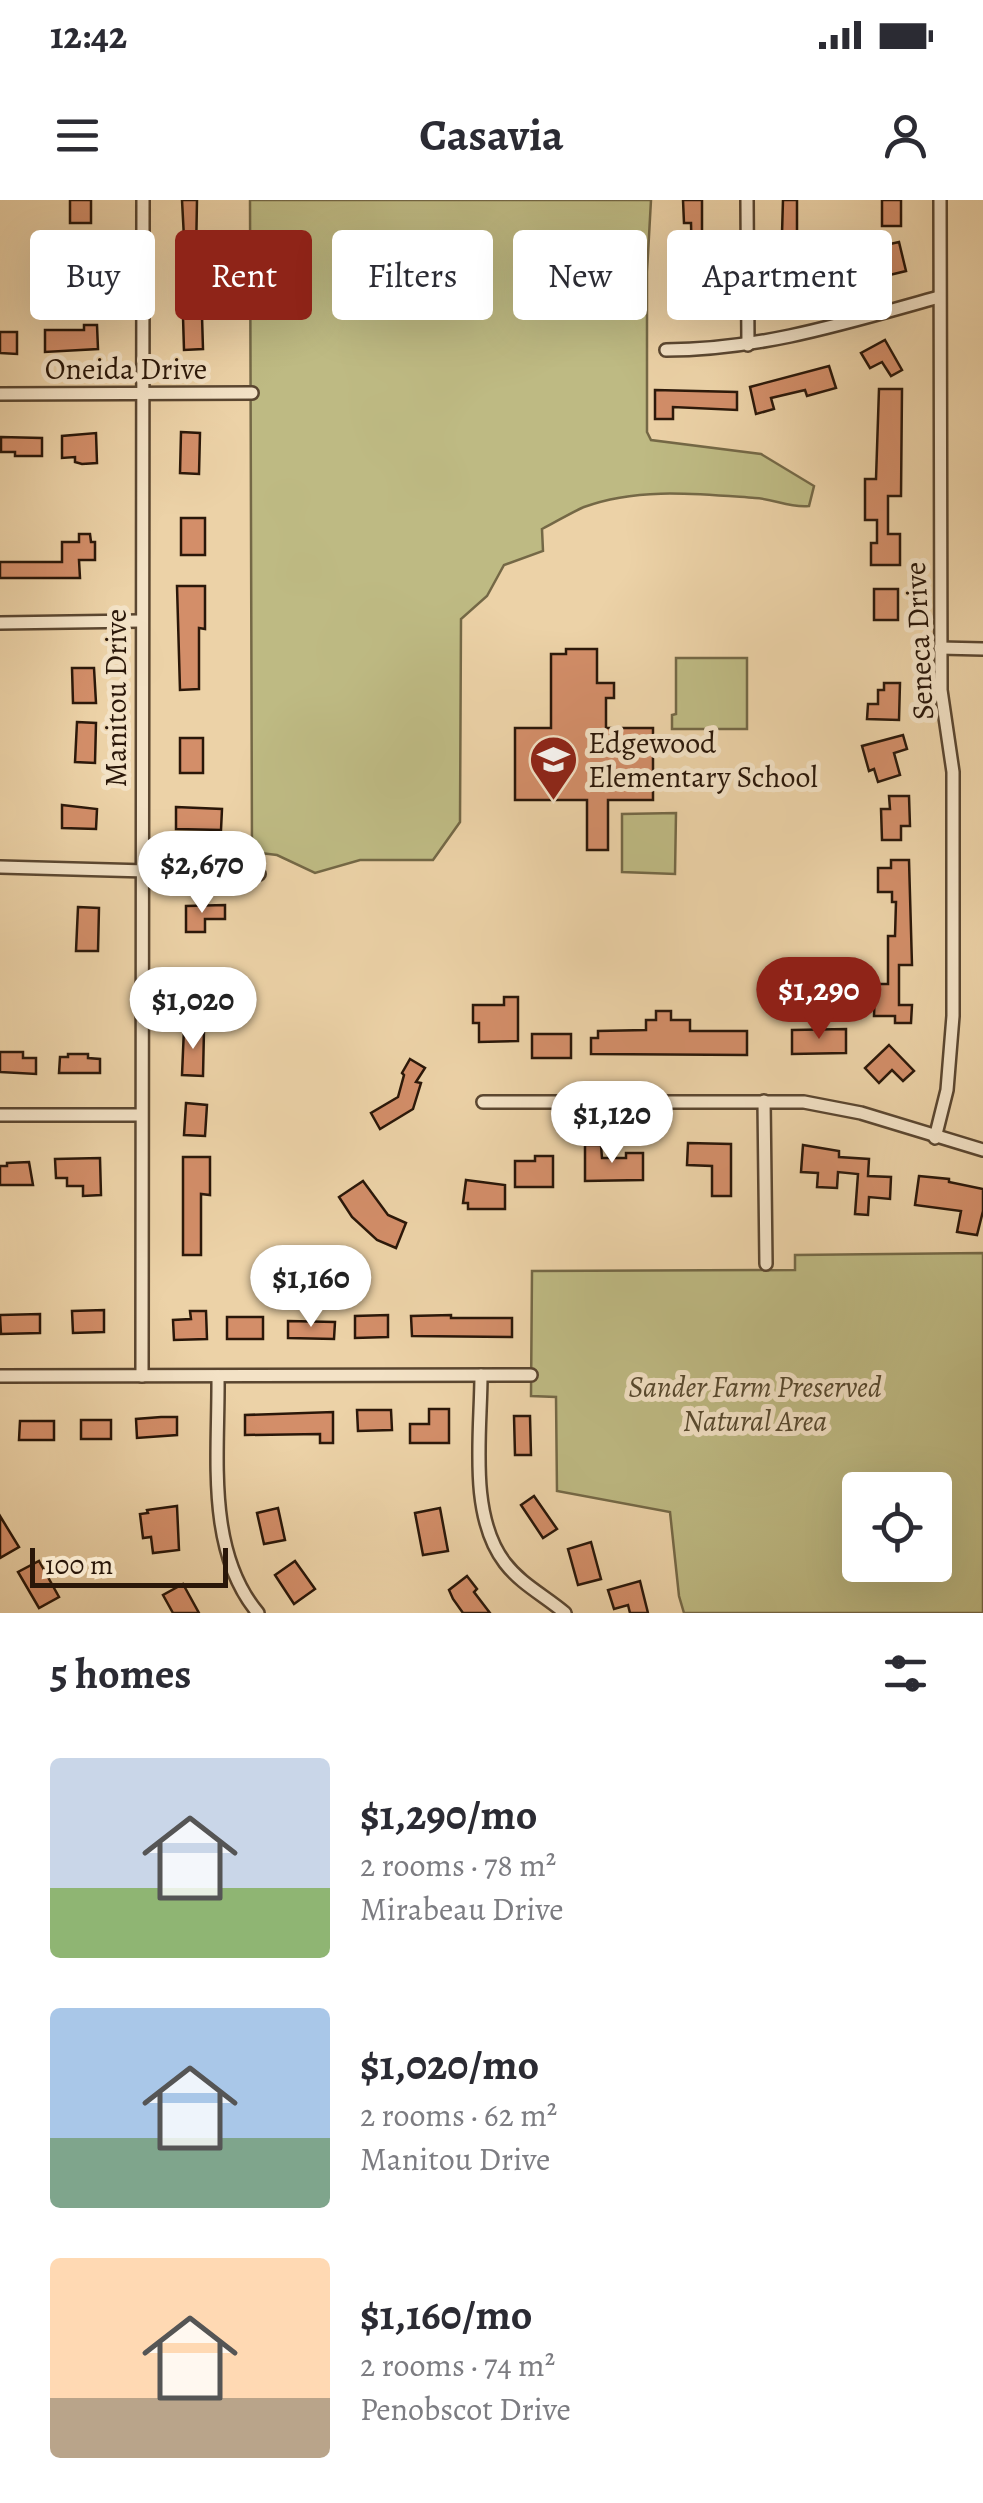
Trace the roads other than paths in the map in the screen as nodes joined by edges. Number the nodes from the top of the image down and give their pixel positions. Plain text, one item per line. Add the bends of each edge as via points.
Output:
1 (143, 200) edge
2 (747, 200) edge
3 (940, 200) edge
4 (940, 297) junction
5 (748, 345) junction
6 (666, 350) dead end
7 (252, 393) dead end
8 (0, 394) edge
9 (142, 394) junction
10 (140, 622) junction
11 (0, 623) edge
12 (940, 648) junction
13 (983, 649) edge
14 (0, 867) edge
15 (142, 870) junction
16 (258, 874) dead end
17 (764, 1101) junction
18 (483, 1102) dead end
19 (140, 1114) junction
20 (0, 1115) edge
21 (935, 1138) junction
22 (983, 1150) edge
23 (766, 1264) dead end
24 (481, 1374) junction
25 (531, 1374) dead end
26 (0, 1376) edge
27 (142, 1376) junction
28 (218, 1376) junction
29 (258, 1613) edge
30 (564, 1613) edge

1 - 9 street, Manitou Drive
2 - 5 street
3 - 4 street, Seneca Drive
4 - 5 street
4 - 12 street, Seneca Drive
5 - 6 street
7 - 9 street, Oneida Drive
8 - 9 street, Oneida Drive
9 - 10 street, Manitou Drive
10 - 11 street
10 - 15 street, Manitou Drive
12 - 13 street
12 - 21 street, Seneca Drive via 953,772 953,1016
14 - 15 street
15 - 16 street
15 - 19 street, Manitou Drive
17 - 18 street
17 - 21 street via 824,1104
17 - 23 street
19 - 20 street
19 - 27 street, Manitou Drive
21 - 22 street
24 - 25 street
24 - 28 street
24 - 30 street via 486,1530 506,1565
26 - 27 street
27 - 28 street
28 - 29 street via 221,1524 236,1578

